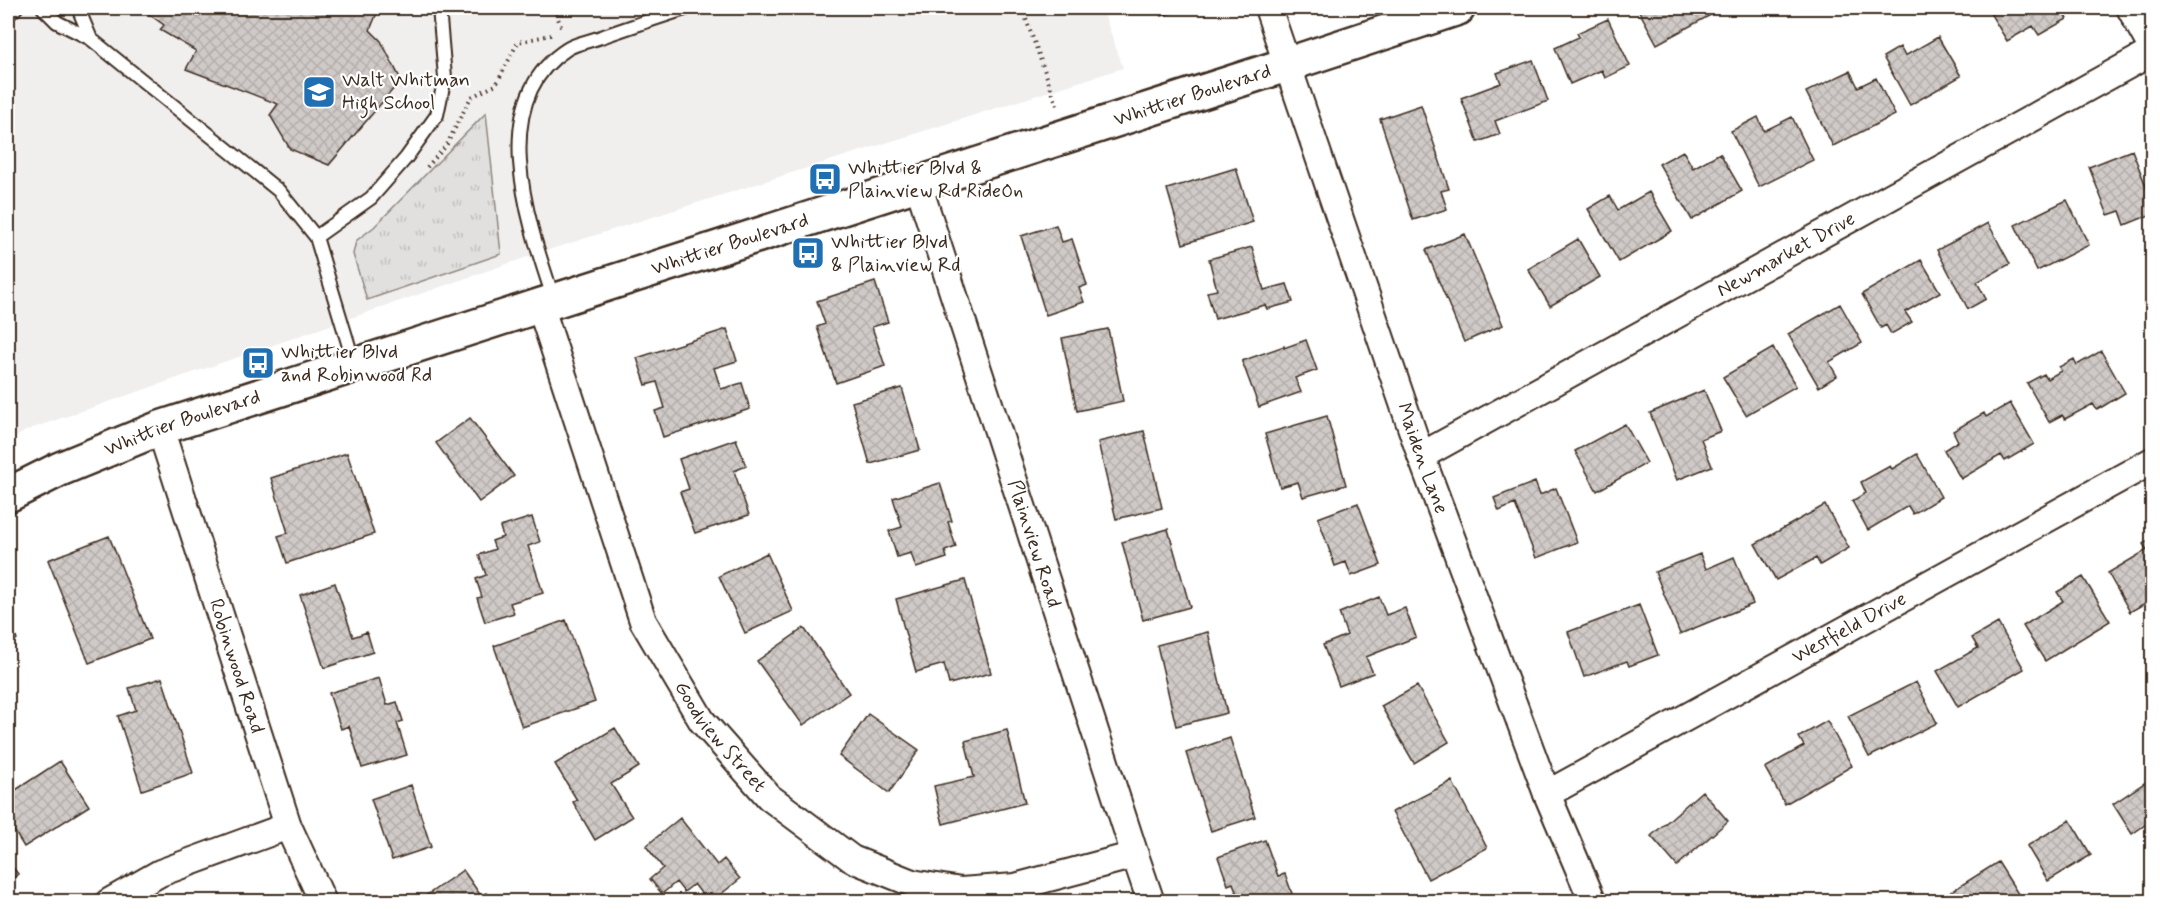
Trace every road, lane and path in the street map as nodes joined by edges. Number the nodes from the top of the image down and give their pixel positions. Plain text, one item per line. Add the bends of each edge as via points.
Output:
1 (16, 8) edge
2 (43, 8) edge
3 (78, 8) edge
4 (439, 8) edge
5 (554, 8) edge
6 (688, 8) edge
7 (1022, 8) edge
8 (1268, 8) edge
9 (1458, 8) edge
10 (2130, 8) edge
11 (8, 15) edge
12 (556, 35) dead end
13 (564, 35) dead end
14 (91, 39) junction
15 (2152, 50) edge
16 (1286, 65) junction
17 (1068, 135) junction
18 (426, 168) dead end
19 (918, 184) junction
20 (316, 237) junction
21 (547, 302) junction
22 (355, 365) junction
23 (160, 428) junction
24 (1420, 456) junction
25 (2152, 461) edge
26 (12, 489) edge
27 (1547, 794) junction
28 (288, 826) junction
29 (1135, 855) junction
30 (109, 902) edge
31 (323, 902) edge
32 (1152, 902) edge
33 (1593, 902) edge

1 - 11 lane
2 - 14 lane via 57,22
3 - 14 lane
4 - 20 lane via 445,77 437,115 371,198
5 - 13 path
6 - 21 lane via 568,49 542,70 526,100 520,134 520,173
7 - 17 path
8 - 16 street, Maiden Lane
9 - 16 street, Whittier Boulevard
10 - 15 street
12 - 18 path via 518,42 496,85 471,97 447,146
14 - 20 lane via 279,191
15 - 24 street, Newmarket Drive
16 - 17 street, Whittier Boulevard
16 - 24 street, Maiden Lane
17 - 19 street, Whittier Boulevard
19 - 21 street, Whittier Boulevard
19 - 29 street, Plainview Road
20 - 22 lane
21 - 22 street, Whittier Boulevard
21 - 29 street, Goodview Street via 643,621 702,721 769,797 852,859 912,883 961,891 1015,887
22 - 23 street, Whittier Boulevard
23 - 26 street, Whittier Boulevard
23 - 28 street, Robinwood Road
24 - 27 street, Maiden Lane
25 - 27 street, Westfield Drive
27 - 33 street, Maiden Lane
28 - 30 street via 160,873
28 - 31 street, Robinwood Road
29 - 32 street, Plainview Road

